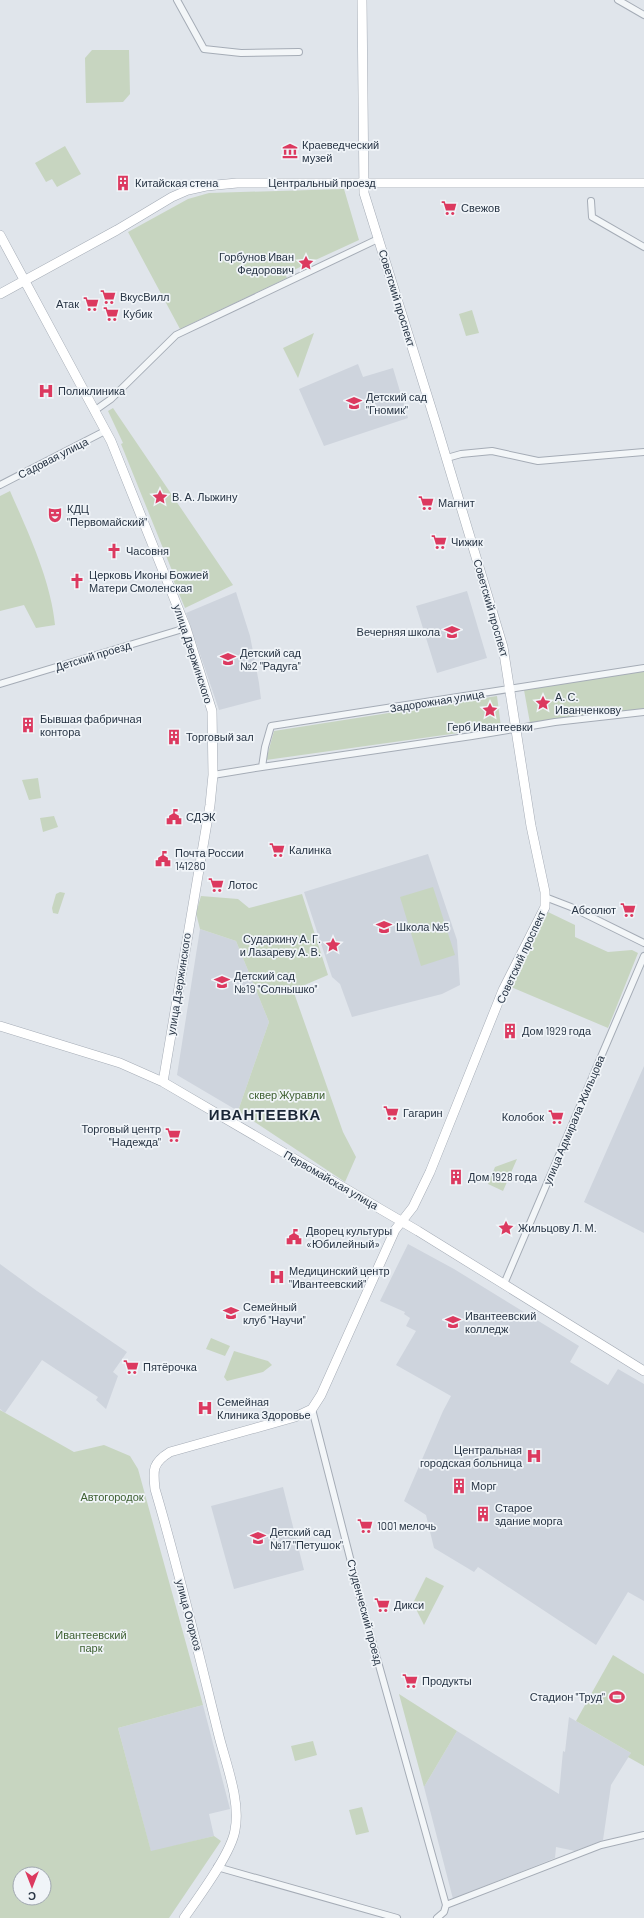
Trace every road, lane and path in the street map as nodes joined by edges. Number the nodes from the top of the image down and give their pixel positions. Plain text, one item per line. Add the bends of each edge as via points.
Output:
1 (177, 0) edge
2 (362, 0) edge
3 (618, 0) edge
4 (644, 15) edge
5 (299, 52) dead end
6 (362, 183) junction
7 (644, 183) edge
8 (591, 202) dead end
9 (0, 235) edge
10 (378, 239) junction
11 (644, 247) edge
12 (24, 280) junction
13 (0, 294) edge
14 (94, 411) junction
15 (105, 431) junction
16 (644, 452) edge
17 (447, 458) junction
18 (0, 485) edge
19 (186, 628) junction
20 (644, 668) edge
21 (0, 684) edge
22 (510, 689) junction
23 (644, 712) edge
24 (517, 729) junction
25 (262, 767) junction
26 (213, 775) junction
27 (545, 897) junction
28 (644, 943) edge
29 (644, 956) edge
30 (0, 1026) edge
31 (163, 1082) junction
32 (402, 1222) junction
33 (504, 1284) junction
34 (644, 1372) edge
35 (312, 1410) junction
36 (644, 1835) edge
37 (217, 1867) junction
38 (446, 1905) junction
39 (184, 1918) edge
40 (397, 1918) edge
41 (437, 1918) edge

1 - 5 street via 204,49 241,53
2 - 6 street, Советский проспект
3 - 4 street
6 - 7 street, Центральный проезд
6 - 10 street, Советский проспект
6 - 12 street, Центральный проезд via 237,183 188,190
8 - 11 street via 592,217
9 - 12 street, улица Дзержинского
10 - 14 street via 176,335 111,399
10 - 17 street, Советский проспект
12 - 13 street, Центральный проезд
12 - 14 street, улица Дзержинского
14 - 15 street, улица Дзержинского
15 - 18 street, Садовая улица
15 - 19 street, улица Дзержинского
16 - 17 street via 538,461 492,450
17 - 22 street, Советский проспект via 504,647
19 - 21 street, Детский проезд
19 - 26 street, улица Дзержинского via 212,711
20 - 22 street, Задорожная улица
22 - 24 street, Советский проспект
22 - 25 street, Задорожная улица via 271,726
23 - 24 street
24 - 25 street
24 - 27 street, Советский проспект via 531,826
25 - 26 street
26 - 31 street, улица Дзержинского
27 - 28 street
27 - 32 street, Советский проспект via 545,907 504,990 438,1155 413,1206
29 - 33 street, улица Адмирала Жильцова
30 - 31 street, Первомайская улица via 120,1063
31 - 32 street, Первомайская улица
32 - 33 street, Первомайская улица
32 - 35 street via 395,1230
33 - 34 street, Первомайская улица
35 - 37 street, улица Огорхоз via 170,1452 160,1458 155,1465 155,1490 198,1649 237,1809 234,1836
35 - 38 street, Студенческий проезд via 361,1602
36 - 38 street via 601,1845
37 - 39 street, улица Огорхоз
37 - 40 street
38 - 41 street via 444,1912

